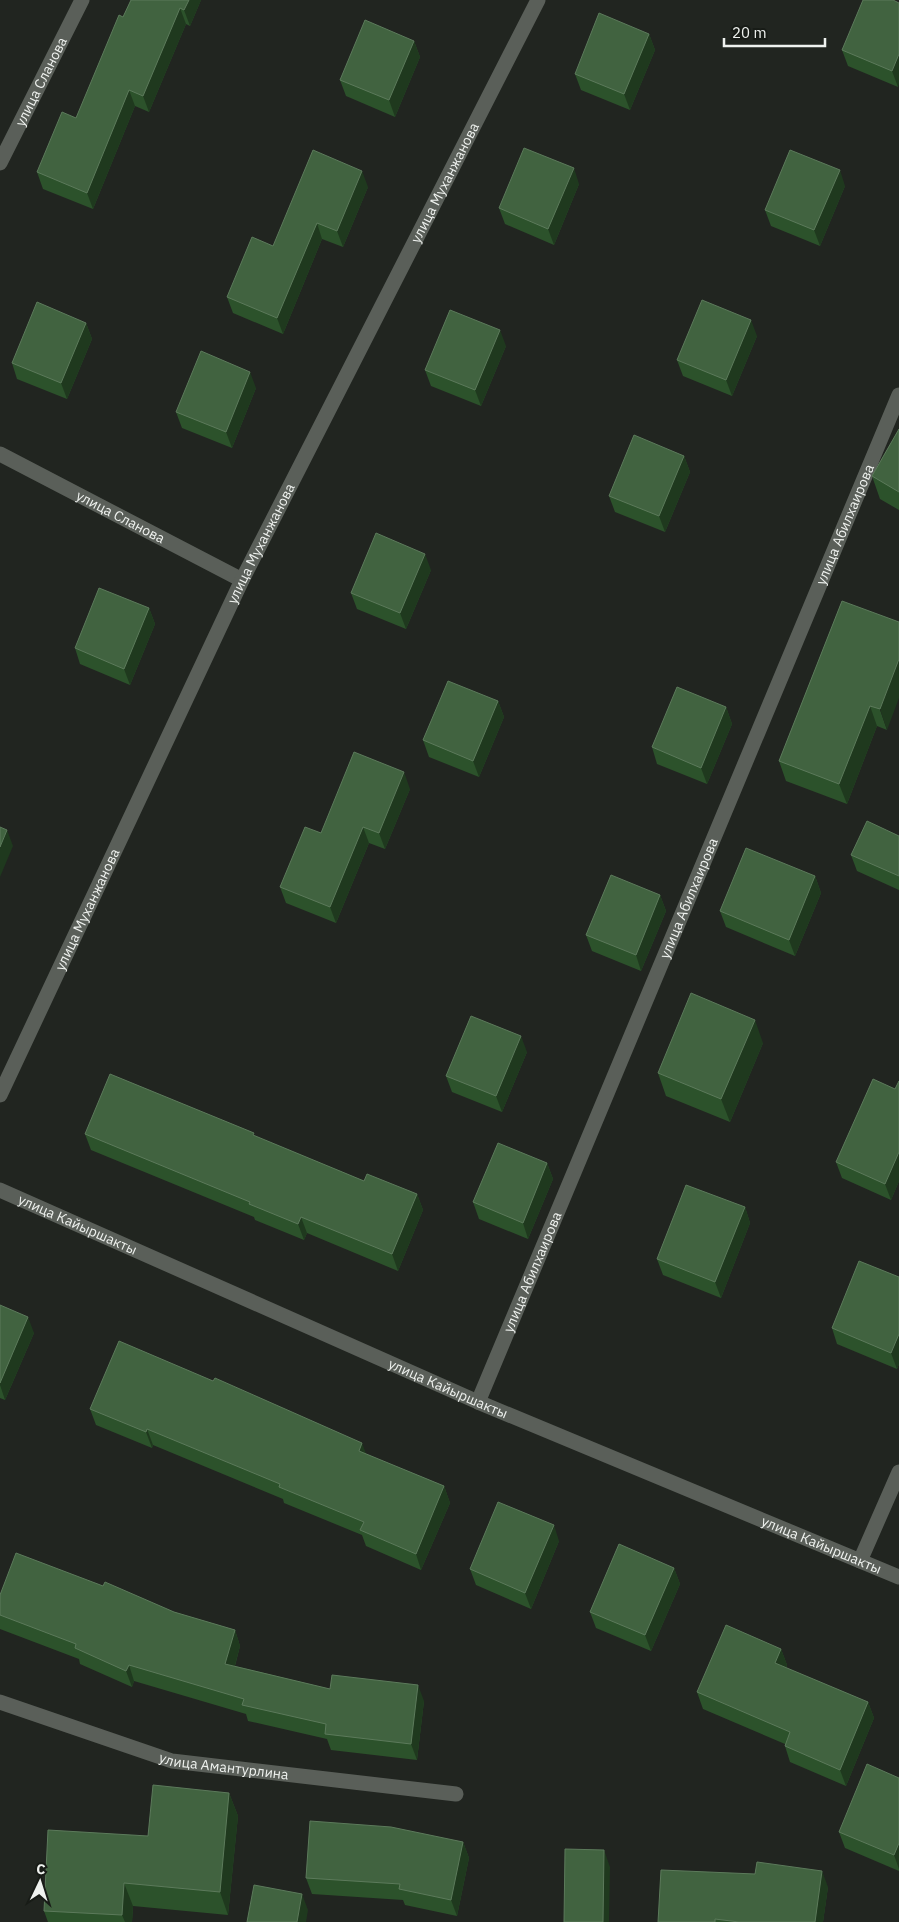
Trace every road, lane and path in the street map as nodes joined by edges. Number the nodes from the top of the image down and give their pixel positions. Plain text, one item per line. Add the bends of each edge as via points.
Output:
1 (82, 0) edge
2 (538, 0) edge
3 (0, 163) edge
4 (899, 395) edge
5 (0, 454) edge
6 (242, 580) junction
7 (0, 1095) edge
8 (0, 1190) edge
9 (478, 1402) junction
10 (899, 1472) edge
11 (860, 1561) junction
12 (899, 1577) edge
13 (0, 1702) edge
14 (456, 1794) dead end

1 - 3 street, улица Сланова
2 - 6 street, улица Муханжанова
4 - 9 street, улица Абилхаирова
5 - 6 street, улица Сланова
6 - 7 street, улица Муханжанова
8 - 9 street, улица Кайыршакты
9 - 11 street, улица Кайыршакты
10 - 11 street
11 - 12 street, улица Кайыршакты
13 - 14 street, улица Амантурлина via 172,1761

